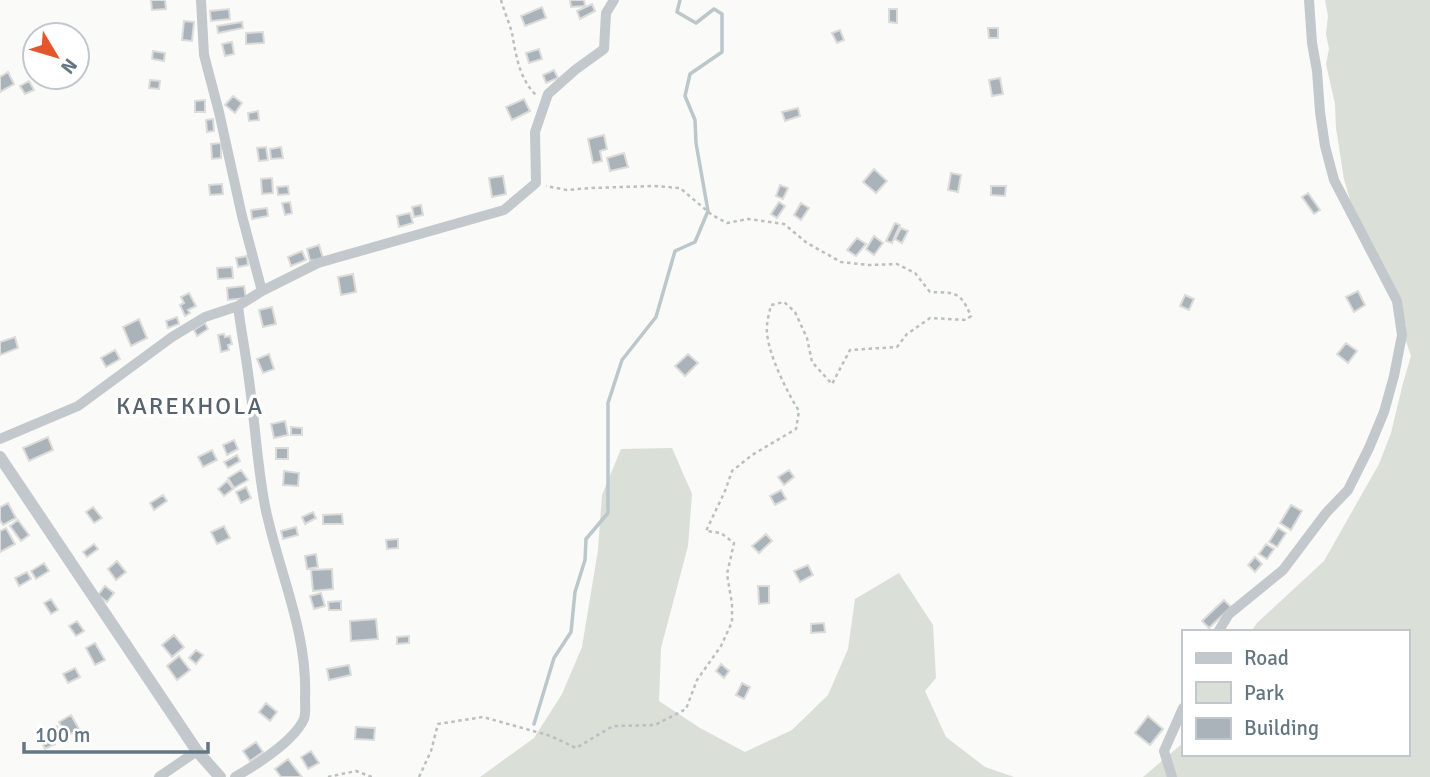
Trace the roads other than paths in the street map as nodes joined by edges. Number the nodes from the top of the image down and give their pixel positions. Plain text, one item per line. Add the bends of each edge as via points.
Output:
1 (201, 0) edge
2 (614, 0) edge
3 (1309, 0) edge
4 (262, 291) junction
5 (238, 306) junction
6 (0, 439) edge
7 (0, 457) edge
8 (1219, 630) edge
9 (1182, 710) edge
10 (197, 751) junction
11 (159, 777) edge
12 (220, 777) edge
13 (235, 777) edge
14 (1172, 777) edge

1 - 4 street via 204,55
2 - 4 street via 606,13 604,49 548,94 535,132 536,183 503,210 318,263
3 - 8 street via 1329,164 1397,301 1402,335 1384,412 1348,490 1283,570 1229,614
4 - 5 street
5 - 6 street via 205,317 172,337 78,407
5 - 13 street via 265,508 291,599 306,682 304,718 292,737
7 - 10 street
9 - 14 street via 1164,751
10 - 11 street
10 - 12 street

